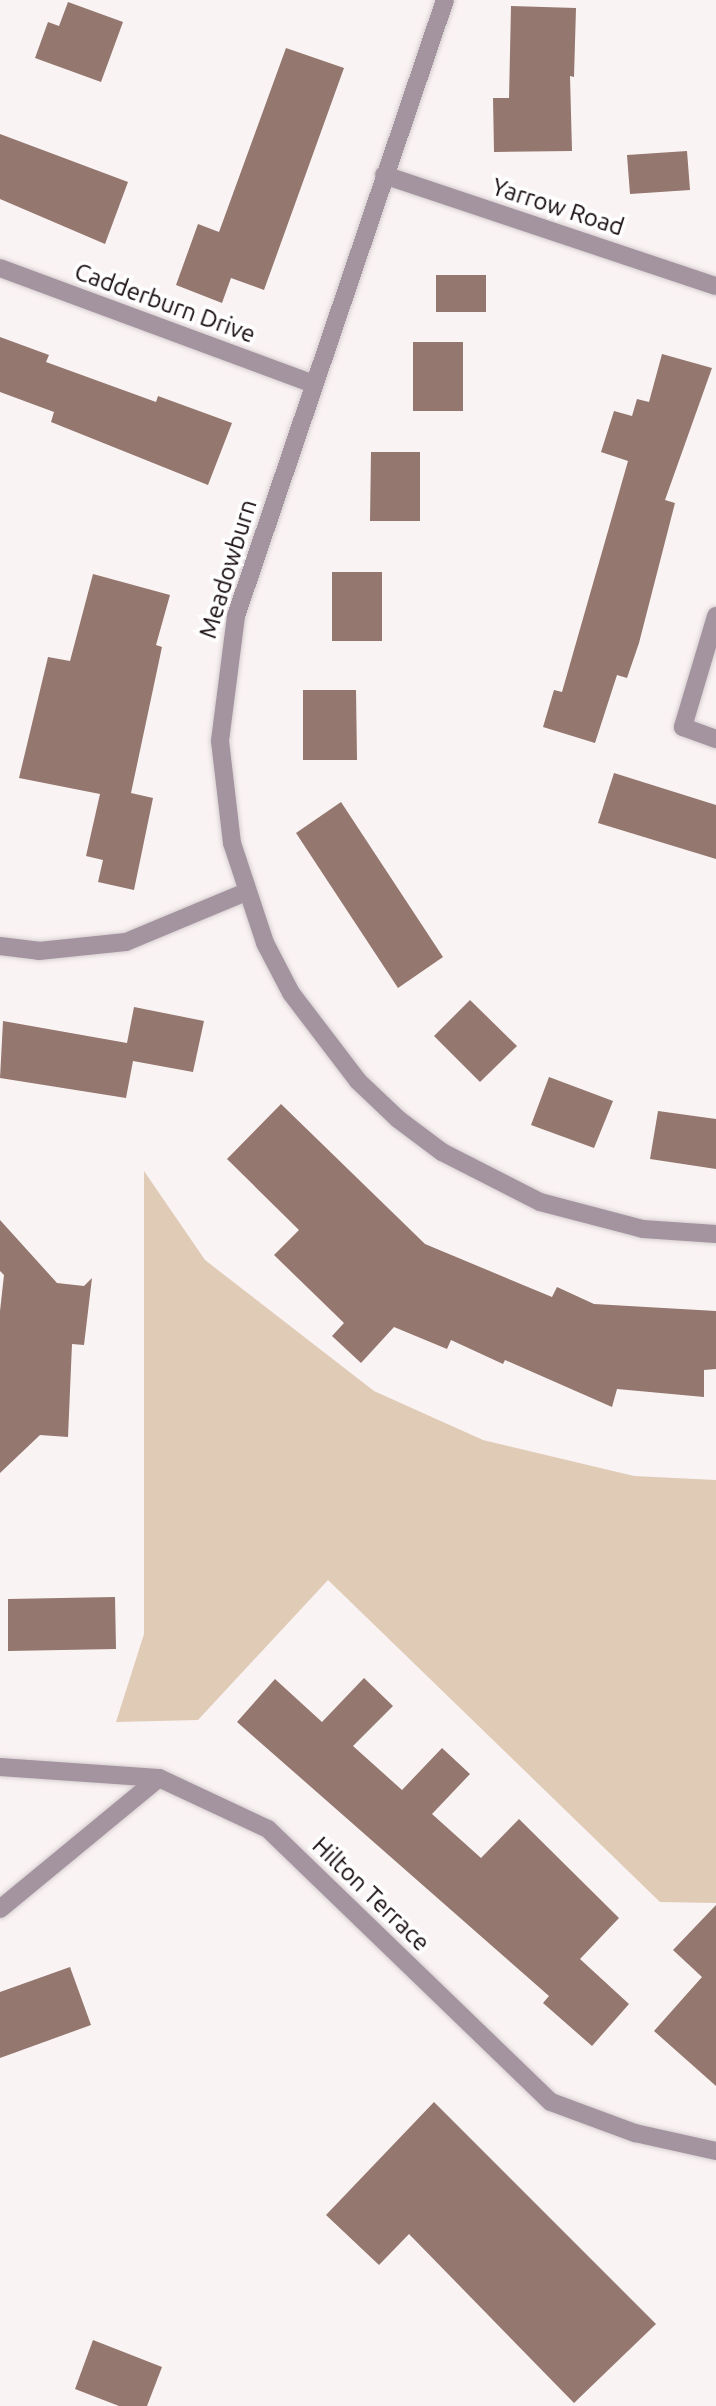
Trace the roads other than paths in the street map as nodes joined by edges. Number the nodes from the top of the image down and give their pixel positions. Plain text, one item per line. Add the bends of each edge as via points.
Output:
1 (446, 0) edge
2 (384, 175) junction
3 (0, 268) edge
4 (716, 286) edge
5 (313, 384) junction
6 (716, 616) edge
7 (716, 739) edge
8 (246, 892) junction
9 (0, 946) edge
10 (716, 1234) edge
11 (0, 1767) edge
12 (159, 1778) junction
13 (0, 1909) edge
14 (716, 2151) edge

1 - 2 street, Meadowburn
2 - 4 street, Yarrow Road
2 - 5 street, Meadowburn
3 - 5 street, Cadderburn Drive
5 - 8 street, Meadowburn via 236,616 225,678 220,741 223,792
6 - 7 street via 683,727
8 - 9 street via 126,942 39,951
8 - 10 street, Meadowburn via 291,993 322,1038 388,1110 442,1152 490,1180 591,1218 643,1229
11 - 12 street
12 - 13 street
12 - 14 street, Hilton Terrace via 268,1829 551,2102 635,2133

